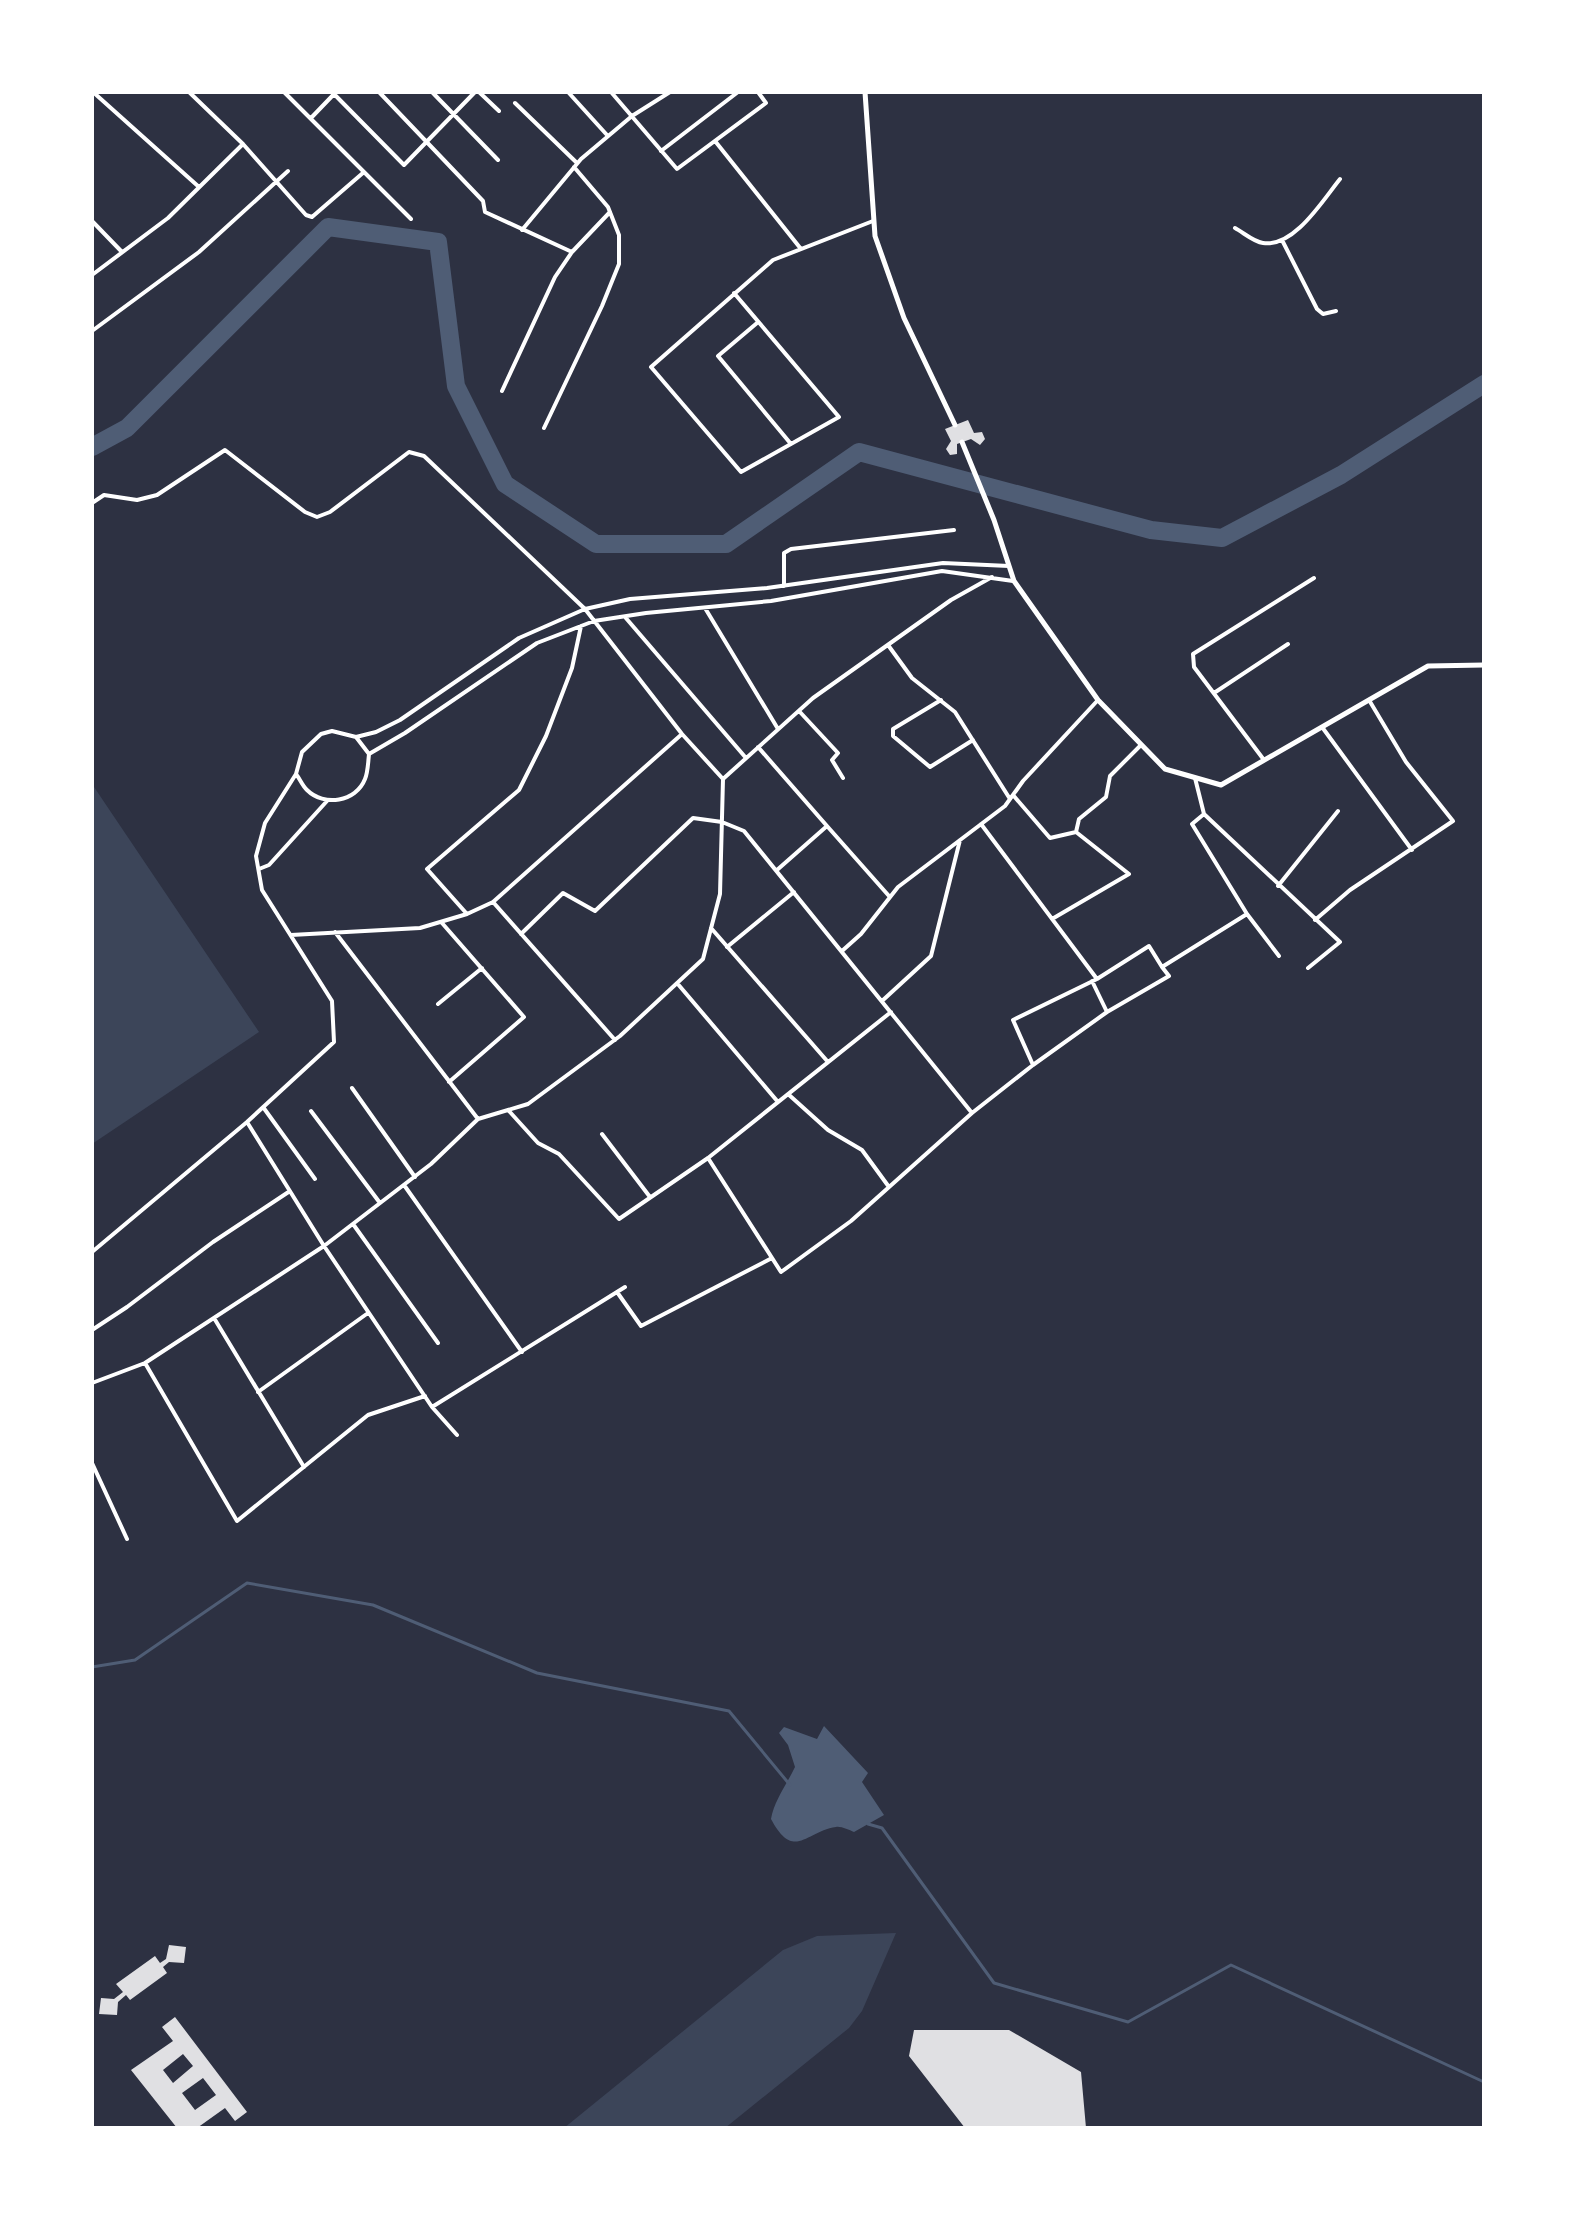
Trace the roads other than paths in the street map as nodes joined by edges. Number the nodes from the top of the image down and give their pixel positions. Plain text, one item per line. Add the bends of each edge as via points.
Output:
1 (93, 92) edge
2 (189, 92) edge
3 (284, 92) edge
4 (379, 92) edge
5 (432, 92) edge
6 (477, 92) edge
7 (568, 92) edge
8 (611, 92) edge
9 (670, 92) edge
10 (738, 92) edge
11 (758, 92) edge
12 (865, 92) edge
13 (335, 93) edge
14 (515, 103) dead end
15 (499, 111) dead end
16 (454, 114) junction
17 (632, 116) junction
18 (311, 118) junction
19 (607, 135) junction
20 (715, 141) junction
21 (427, 142) junction
22 (243, 144) junction
23 (661, 151) junction
24 (498, 160) dead end
25 (575, 165) junction
26 (288, 171) dead end
27 (364, 172) junction
28 (1340, 179) dead end
29 (276, 182) junction
30 (199, 187) junction
31 (610, 212) junction
32 (411, 219) dead end
33 (92, 221) edge
34 (873, 221) junction
35 (1235, 228) dead end
36 (522, 230) junction
37 (1282, 240) junction
38 (801, 249) junction
39 (122, 252) junction
40 (572, 252) junction
41 (92, 275) edge
42 (734, 293) junction
43 (1336, 311) dead end
44 (758, 322) junction
45 (92, 331) edge
46 (502, 391) dead end
47 (955, 425) dead end
48 (544, 428) dead end
49 (962, 442) dead end
50 (791, 444) junction
51 (92, 503) edge
52 (954, 530) dead end
53 (1009, 566) junction
54 (992, 577) junction
55 (1314, 578) dead end
56 (1014, 581) junction
57 (784, 586) junction
58 (705, 607) junction
59 (585, 609) junction
60 (625, 616) junction
61 (594, 621) junction
62 (581, 626) junction
63 (1288, 644) dead end
64 (888, 645) junction
65 (1484, 665) edge
66 (1214, 693) junction
67 (942, 699) junction
68 (1098, 700) junction
69 (1369, 700) junction
70 (799, 711) junction
71 (1322, 727) junction
72 (778, 729) junction
73 (682, 734) junction
74 (356, 737) junction
75 (973, 740) junction
76 (1141, 744) junction
77 (758, 747) junction
78 (369, 754) junction
79 (746, 758) junction
80 (1264, 760) junction
81 (296, 774) junction
82 (843, 778) dead end
83 (1195, 778) junction
84 (723, 779) junction
85 (1012, 797) junction
86 (328, 800) junction
87 (1338, 811) dead end
88 (1204, 814) junction
89 (722, 822) junction
90 (981, 824) junction
91 (827, 826) junction
92 (1076, 832) junction
93 (961, 838) junction
94 (1412, 850) junction
95 (259, 869) junction
96 (777, 870) junction
97 (1278, 886) junction
98 (794, 892) junction
99 (889, 897) junction
100 (493, 902) junction
101 (467, 914) junction
102 (1247, 914) junction
103 (1052, 919) junction
104 (1315, 920) junction
105 (442, 923) junction
106 (711, 928) junction
107 (335, 932) junction
108 (521, 934) junction
109 (291, 935) junction
110 (727, 947) junction
111 (842, 951) junction
112 (1279, 956) dead end
113 (1162, 967) junction
114 (482, 968) junction
115 (1308, 968) dead end
116 (1095, 980) junction
117 (677, 983) junction
118 (882, 1001) junction
119 (438, 1004) dead end
120 (891, 1012) junction
121 (1107, 1012) junction
122 (615, 1040) junction
123 (828, 1062) junction
124 (1033, 1065) junction
125 (449, 1082) junction
126 (352, 1088) dead end
127 (788, 1094) junction
128 (778, 1102) junction
129 (263, 1107) junction
130 (508, 1110) junction
131 (311, 1111) dead end
132 (972, 1113) junction
133 (478, 1119) junction
134 (247, 1122) junction
135 (602, 1134) dead end
136 (708, 1158) junction
137 (415, 1177) junction
138 (315, 1179) dead end
139 (404, 1185) junction
140 (889, 1187) junction
141 (290, 1191) junction
142 (650, 1197) junction
143 (380, 1203) junction
144 (353, 1224) junction
145 (324, 1246) junction
146 (92, 1252) edge
147 (772, 1258) junction
148 (625, 1287) dead end
149 (617, 1292) junction
150 (368, 1313) junction
151 (214, 1318) junction
152 (92, 1330) edge
153 (438, 1343) dead end
154 (522, 1352) junction
155 (145, 1363) junction
156 (92, 1383) edge
157 (258, 1392) junction
158 (425, 1396) junction
159 (432, 1407) junction
160 (457, 1435) dead end
161 (92, 1463) edge
162 (304, 1467) junction
163 (127, 1539) dead end

1 - 30 street
2 - 22 street
3 - 18 street
4 - 21 street
5 - 16 street
6 - 15 street
6 - 16 street
7 - 19 street
8 - 17 street
9 - 17 street
10 - 23 street
11 - 20 street via 766,103
12 - 34 street
13 - 18 street
13 - 21 street via 402,164
14 - 25 street
16 - 21 street
16 - 24 street
17 - 19 street
17 - 23 street
18 - 27 street
19 - 25 street
20 - 23 street via 677,169
20 - 38 street
21 - 36 street via 483,201 485,212
22 - 29 street
22 - 30 street
25 - 31 street
25 - 36 street
26 - 29 street
27 - 29 street via 312,217
27 - 32 street
28 - 37 street via 1306,222
29 - 45 street via 199,252
30 - 39 street
31 - 40 street
31 - 48 street via 619,235 619,264
33 - 39 street
34 - 38 street
34 - 47 street via 904,318
35 - 37 street via 1260,243
36 - 40 street
37 - 43 street via 1317,309 1323,314
38 - 42 street via 773,260
39 - 41 street
40 - 46 street
42 - 44 street
42 - 50 street via 651,367 741,472
44 - 50 street via 718,356
44 - 50 street via 839,417
49 - 53 street
51 - 59 street via 104,495 137,500 157,495 225,450 317,517 409,452 424,456
52 - 57 street via 791,549 784,553
53 - 56 street
53 - 57 street via 943,563
54 - 56 street
54 - 58 street via 942,571
54 - 64 street
55 - 66 street via 1195,651 1192,662
56 - 68 street
57 - 59 street via 630,599
58 - 60 street
58 - 72 street
59 - 61 street
59 - 74 street via 519,638 400,720
60 - 61 street
60 - 79 street
61 - 62 street
61 - 73 street
62 - 78 street via 537,643
62 - 101 street via 557,709 519,790 427,869
63 - 66 street
64 - 67 street via 912,678
64 - 70 street
65 - 69 street via 1428,666
66 - 80 street
67 - 75 street
67 - 75 street via 893,729 893,736 930,767
68 - 76 street
68 - 85 street
69 - 71 street
69 - 94 street via 1406,762 1453,821
70 - 72 street
70 - 82 street via 838,753 832,760
71 - 80 street
71 - 94 street
72 - 77 street
73 - 84 street
73 - 100 street
74 - 78 street
74 - 81 street via 321,734 302,752
75 - 85 street
76 - 83 street via 1165,769
76 - 92 street via 1110,776 1106,797 1079,819
77 - 79 street
77 - 91 street
78 - 86 street via 365,781 358,790 347,798
79 - 84 street
80 - 83 street via 1221,785
81 - 86 street via 309,792
81 - 95 street via 265,823 256,856
83 - 88 street
84 - 89 street
85 - 90 street
85 - 92 street via 1050,838
86 - 95 street via 269,865
87 - 97 street
88 - 97 street
88 - 102 street via 1192,824
89 - 96 street via 744,831
89 - 106 street via 720,894
89 - 108 street via 693,818 595,911 563,893
90 - 93 street
90 - 103 street
91 - 96 street
91 - 99 street
92 - 103 street via 1129,874
93 - 99 street
93 - 118 street via 931,956
94 - 104 street
95 - 109 street via 262,890
96 - 98 street
97 - 104 street
98 - 110 street
98 - 111 street
99 - 111 street
100 - 101 street
100 - 108 street
101 - 105 street
102 - 112 street
102 - 113 street
103 - 116 street
104 - 115 street via 1340,942
105 - 107 street
105 - 114 street
106 - 110 street
106 - 117 street via 703,959
107 - 109 street
107 - 125 street
108 - 122 street
109 - 129 street via 332,1001 334,1042
110 - 123 street
111 - 118 street
113 - 116 street via 1149,946
113 - 121 street via 1169,976
114 - 119 street
114 - 125 street via 524,1017
116 - 121 street
116 - 124 street via 1013,1020
117 - 122 street
117 - 128 street
118 - 120 street
120 - 123 street
120 - 132 street
121 - 124 street
122 - 130 street via 528,1104
123 - 127 street
124 - 132 street
125 - 133 street
126 - 137 street
127 - 128 street
127 - 140 street via 828,1130 862,1150
128 - 136 street
129 - 134 street
129 - 138 street
130 - 133 street
130 - 142 street via 538,1143 559,1154 619,1219
131 - 143 street
132 - 140 street
133 - 137 street
134 - 141 street
134 - 146 street
135 - 142 street
136 - 142 street
136 - 147 street
137 - 139 street
139 - 143 street
139 - 154 street
140 - 147 street via 781,1272
141 - 145 street
141 - 152 street
143 - 144 street
144 - 145 street
144 - 153 street
145 - 150 street
145 - 151 street
147 - 149 street via 641,1326
148 - 149 street
149 - 154 street
150 - 157 street
150 - 158 street
151 - 155 street
151 - 157 street
154 - 159 street
155 - 156 street
155 - 162 street via 237,1521
157 - 162 street
158 - 159 street
158 - 162 street via 368,1415
159 - 160 street
161 - 163 street

